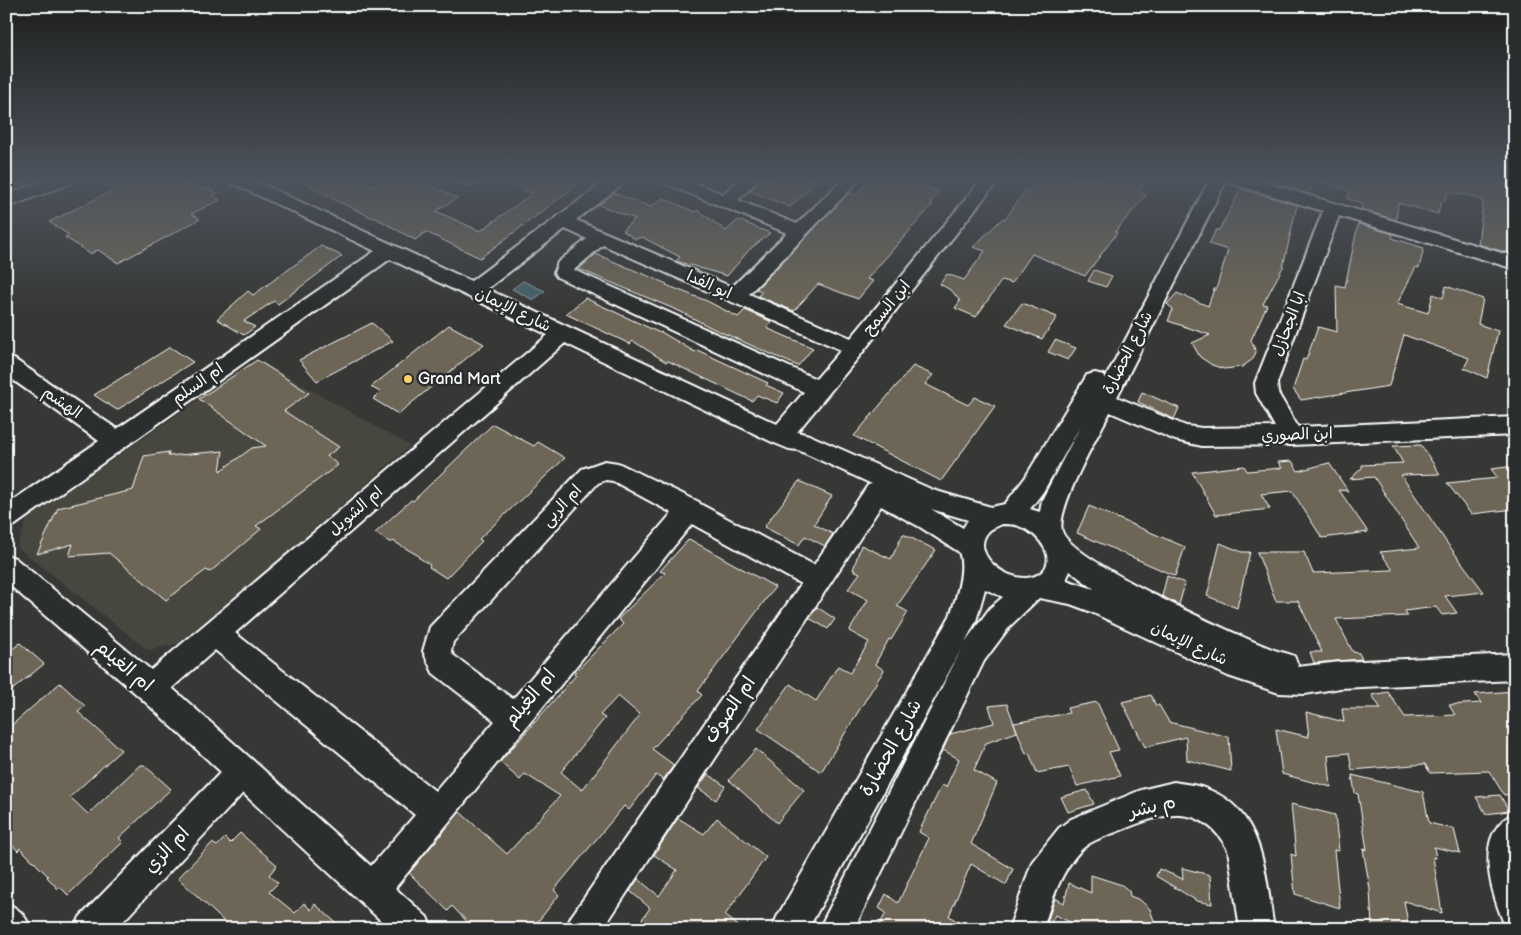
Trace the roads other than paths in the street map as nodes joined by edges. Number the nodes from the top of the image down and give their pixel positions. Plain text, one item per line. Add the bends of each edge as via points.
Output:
1 (331, 223) edge
2 (561, 223) edge
3 (567, 223) edge
4 (779, 223) edge
5 (808, 223) edge
6 (956, 223) edge
7 (1181, 223) edge
8 (1193, 223) edge
9 (1327, 223) edge
10 (1381, 223) edge
11 (800, 231) junction
12 (602, 237) junction
13 (390, 250) junction
14 (1515, 263) edge
15 (474, 290) junction
16 (735, 296) junction
17 (562, 334) junction
18 (855, 348) junction
19 (6, 364) edge
20 (819, 390) junction
21 (1095, 397) junction
22 (1515, 408) edge
23 (1515, 426) edge
24 (1485, 427) junction
25 (1292, 436) junction
26 (785, 438) junction
27 (117, 441) junction
28 (877, 492) junction
29 (690, 509) junction
30 (1001, 516) junction
31 (6, 518) edge
32 (1054, 540) junction
33 (972, 553) junction
34 (6, 566) edge
35 (818, 580) junction
36 (1036, 588) junction
37 (214, 633) junction
38 (1515, 667) edge
39 (1340, 675) junction
40 (151, 688) junction
41 (514, 718) junction
42 (243, 771) junction
43 (436, 812) junction
44 (1515, 829) edge
45 (372, 889) junction
46 (1515, 909) edge
47 (6, 920) edge
48 (1263, 927) edge
49 (14, 929) edge
50 (92, 929) edge
51 (415, 929) edge
52 (583, 929) edge
53 (789, 929) edge
54 (836, 929) edge
55 (1026, 929) edge

1 - 13 street, شارع الإيمان
2 - 15 street
3 - 12 street, ابو الفدا
4 - 11 street
5 - 11 street
6 - 18 street, ابن السمح
7 - 21 street, شارع الحضارة
8 - 21 street, شارع الحضارة
9 - 25 street, ابا الجحازل via 1266,383 1267,393
10 - 14 street
11 - 16 street
12 - 16 street, ابو الفدا
12 - 20 street via 566,266 564,272
13 - 15 street, شارع الإيمان
13 - 27 street, ام السلم
15 - 17 street, شارع الإيمان
16 - 18 street, ابو الفدا
17 - 26 street, شارع الإيمان
17 - 37 street, ام الشويل
18 - 20 street, ابن السمح
19 - 27 street, الهشم
20 - 26 street, ابن السمح
21 - 25 street, ابن الصوري via 1183,434 1202,437
21 - 30 street, شارع الحضارة via 1034,485
21 - 32 street, شارع الحضارة via 1054,500
22 - 24 street
23 - 24 street, ابن الصوري
24 - 25 street, ابن الصوري
26 - 28 street, شارع الإيمان via 794,448
26 - 30 street, شارع الإيمان via 801,441 927,498
27 - 31 street, ام السلم
28 - 33 street, شارع الإيمان via 929,520
28 - 35 street, ام الصوف
29 - 35 street, ام الربى
29 - 41 street, ام الغيلم
29 - 41 street, ام الربى via 618,472 605,470 590,476 440,636 437,651 443,664
30 - 32 street via 1032,520
30 - 33 street via 975,528
32 - 36 street via 1060,567 1056,575
32 - 39 street, شارع الإيمان via 1116,588 1236,647 1305,671
33 - 36 street via 988,578 998,584 1020,590
33 - 53 street, شارع الحضارة via 972,592 962,621
34 - 40 street, ام الغيلم
35 - 52 street, ام الصوف
36 - 39 street, شارع الإيمان via 1070,592 1098,602 1238,667 1279,680 1305,681
36 - 54 street, شارع الحضارة via 1000,617 974,652
37 - 40 street, ام الشويل
37 - 43 street
38 - 39 street, شارع الإيمان
40 - 42 street, ام الغيلم
41 - 43 street, ام الغيلم
42 - 45 street, ام الغيلم
42 - 50 street, ام الزي
43 - 45 street, ام الغيلم
44 - 46 street via 1508,834 1503,845
45 - 51 street, ام الغيلم
47 - 49 street
48 - 55 street, م بشر via 1244,846 1234,828 1220,814 1200,802 1174,798 1141,806 1082,830 1070,839 1044,874

